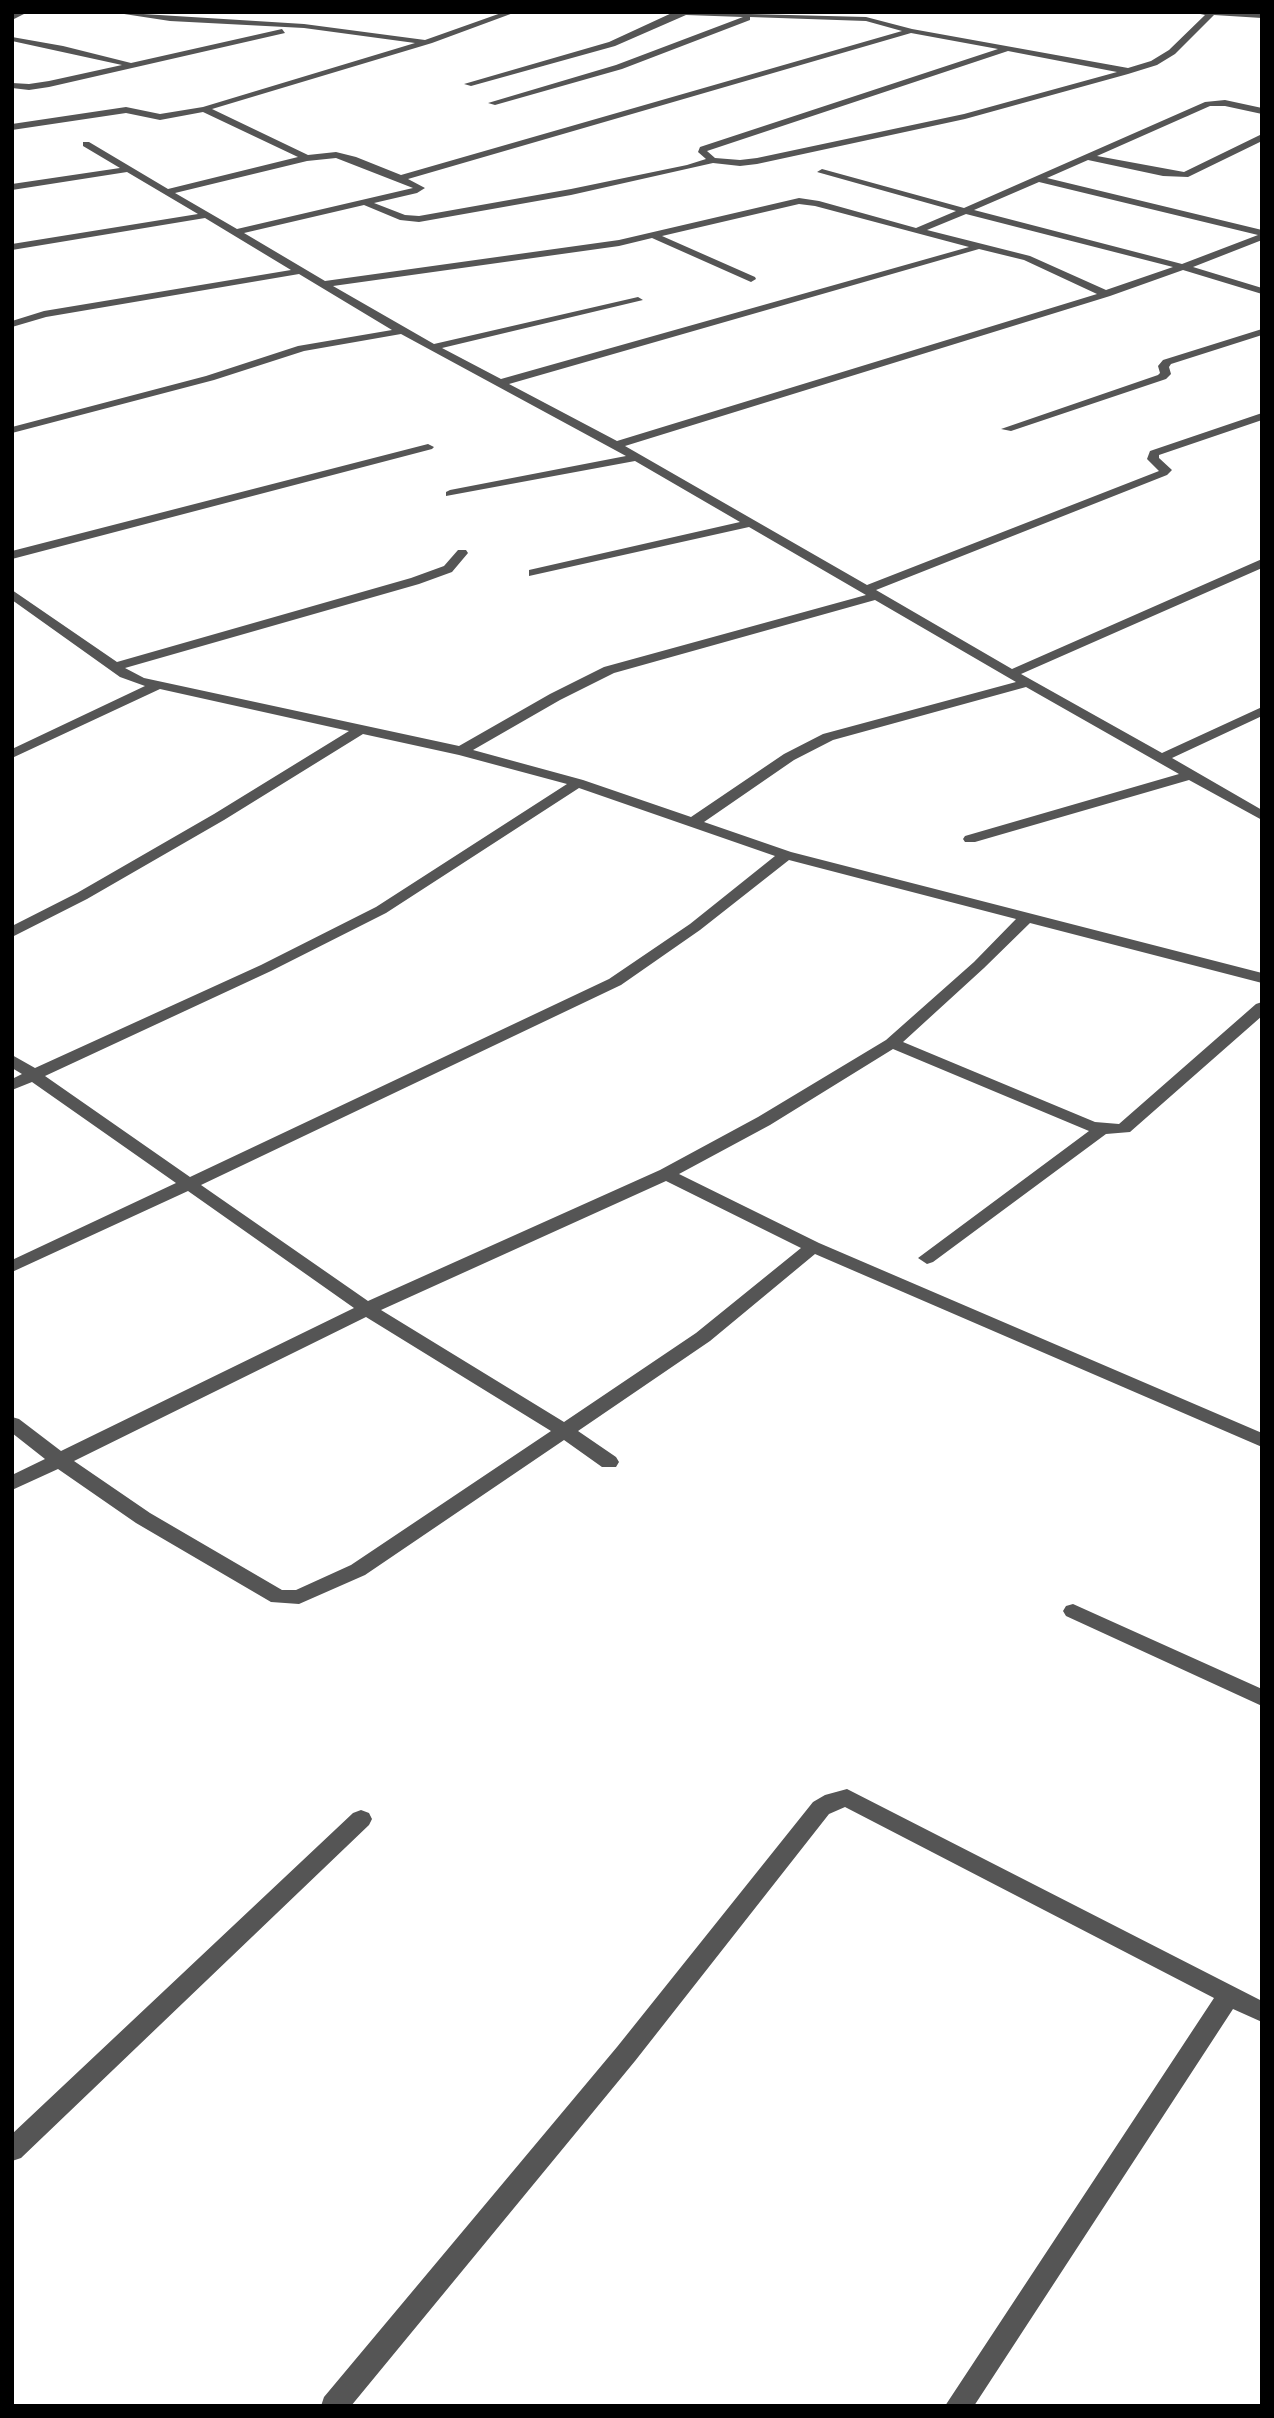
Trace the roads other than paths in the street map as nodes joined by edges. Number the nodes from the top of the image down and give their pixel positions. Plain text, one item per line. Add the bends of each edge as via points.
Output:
1 (24, 12) edge
2 (115, 12) edge
3 (164, 12) edge
4 (512, 12) edge
5 (678, 12) edge
6 (685, 12) edge
7 (876, 12) edge
8 (1195, 12) edge
9 (1212, 13) edge
10 (756, 15) junction
11 (1262, 16) edge
12 (12, 18) edge
13 (154, 18) junction
14 (866, 19) junction
15 (304, 26) junction
16 (911, 31) junction
17 (12, 39) edge
18 (429, 41) junction
19 (1007, 49) junction
20 (131, 65) junction
21 (1128, 71) junction
22 (468, 84) dead end
23 (12, 85) edge
24 (492, 103) dead end
25 (204, 109) junction
26 (1262, 111) edge
27 (12, 127) edge
28 (1262, 137) edge
29 (86, 144) dead end
30 (1087, 157) junction
31 (307, 158) junction
32 (713, 160) junction
33 (131, 169) junction
34 (821, 172) dead end
35 (400, 178) junction
36 (1038, 179) junction
37 (12, 187) edge
38 (170, 191) junction
39 (366, 203) junction
40 (965, 211) junction
41 (209, 215) junction
42 (917, 231) junction
43 (237, 232) junction
44 (1262, 235) edge
45 (655, 236) junction
46 (12, 247) edge
47 (977, 248) junction
48 (1183, 267) junction
49 (302, 271) junction
50 (751, 279) dead end
51 (326, 284) junction
52 (1262, 291) edge
53 (1106, 294) junction
54 (638, 300) dead end
55 (12, 324) edge
56 (402, 331) junction
57 (1262, 332) edge
58 (434, 347) junction
59 (500, 383) junction
60 (1262, 416) edge
61 (1007, 429) dead end
62 (12, 430) edge
63 (616, 445) junction
64 (428, 447) dead end
65 (636, 457) junction
66 (450, 494) dead end
67 (752, 523) junction
68 (462, 553) dead end
69 (12, 555) edge
70 (1262, 563) edge
71 (533, 573) dead end
72 (871, 593) junction
73 (12, 594) edge
74 (115, 667) junction
75 (1010, 674) junction
76 (1027, 683) junction
77 (156, 687) junction
78 (1262, 711) edge
79 (359, 730) junction
80 (461, 751) junction
81 (12, 754) edge
82 (1162, 758) junction
83 (1190, 775) junction
84 (578, 783) junction
85 (1262, 816) edge
86 (692, 823) junction
87 (970, 839) dead end
88 (786, 855) junction
89 (1027, 917) junction
90 (12, 932) edge
91 (1262, 978) edge
92 (1262, 1007) edge
93 (892, 1043) junction
94 (12, 1060) edge
95 (36, 1076) junction
96 (12, 1085) edge
97 (1102, 1129) junction
98 (666, 1174) junction
99 (189, 1183) junction
100 (813, 1247) junction
101 (927, 1258) dead end
102 (12, 1267) edge
103 (367, 1309) junction
104 (12, 1423) edge
105 (564, 1430) junction
106 (1262, 1441) edge
107 (59, 1460) junction
108 (609, 1462) dead end
109 (12, 1483) edge
110 (1073, 1611) dead end
111 (1262, 1698) edge
112 (361, 1819) dead end
113 (1230, 1994) junction
114 (1262, 2012) edge
115 (12, 2150) edge
116 (334, 2406) edge
117 (958, 2406) edge

1 - 12 street
2 - 13 street
3 - 13 street
4 - 18 street
5 - 6 street
6 - 10 street
6 - 22 street via 612,44
7 - 14 street
8 - 9 street
9 - 11 street
9 - 21 street via 1165,57
10 - 14 street
10 - 24 street via 619,67
13 - 15 street
14 - 16 street
15 - 18 street
15 - 20 street
16 - 19 street
16 - 35 street
17 - 20 street
18 - 25 street
19 - 21 street
19 - 32 street via 702,150
20 - 23 street via 37,87
21 - 32 street via 965,116 757,161
25 - 27 street via 160,117 126,110
25 - 31 street
26 - 30 street via 1208,104
28 - 30 street via 1185,175
29 - 33 street
30 - 36 street
31 - 35 street via 346,156
31 - 38 street
32 - 39 street via 419,219 403,218
33 - 37 street
33 - 38 street
34 - 40 street
35 - 39 street via 420,188
36 - 40 street
36 - 44 street
38 - 41 street
39 - 43 street
40 - 42 street
40 - 48 street
41 - 43 street
41 - 46 street
42 - 45 street via 804,201
42 - 47 street
43 - 49 street
44 - 48 street
45 - 50 street
45 - 51 street
47 - 53 street via 1027,258
47 - 59 street
48 - 52 street
48 - 53 street
49 - 51 street
49 - 55 street via 44,314
51 - 56 street
53 - 63 street
54 - 58 street
56 - 58 street
56 - 62 street via 302,348 210,378
57 - 61 street via 1167,362 1163,366 1166,374 1161,377
58 - 59 street
59 - 63 street
60 - 72 street via 1160,450 1152,456 1166,470 1163,473
63 - 65 street
64 - 69 street
65 - 66 street
65 - 67 street
67 - 71 street
67 - 72 street
68 - 74 street via 448,569 415,581
70 - 75 street
72 - 75 street
72 - 80 street via 609,670
73 - 74 street
74 - 77 street
75 - 76 street
76 - 82 street
76 - 86 street via 828,737 789,757
77 - 79 street
77 - 81 street
78 - 82 street
79 - 80 street
79 - 90 street via 82,897
80 - 84 street
82 - 83 street
83 - 85 street
83 - 87 street
84 - 86 street
84 - 95 street via 381,910
86 - 88 street
88 - 89 street
88 - 99 street via 695,927 615,982
89 - 91 street
89 - 93 street
92 - 97 street via 1124,1128
93 - 97 street
93 - 98 street
94 - 95 street
95 - 96 street
95 - 99 street
97 - 101 street
98 - 100 street
98 - 103 street
99 - 102 street
99 - 103 street
100 - 105 street via 703,1337
100 - 106 street
103 - 105 street
103 - 107 street
104 - 107 street
105 - 107 street via 358,1570 288,1598 278,1597 143,1518
105 - 108 street
107 - 109 street
110 - 111 street
112 - 115 street
113 - 114 street
113 - 116 street via 864,1805 847,1798 833,1801 821,1808 626,2054
113 - 117 street

